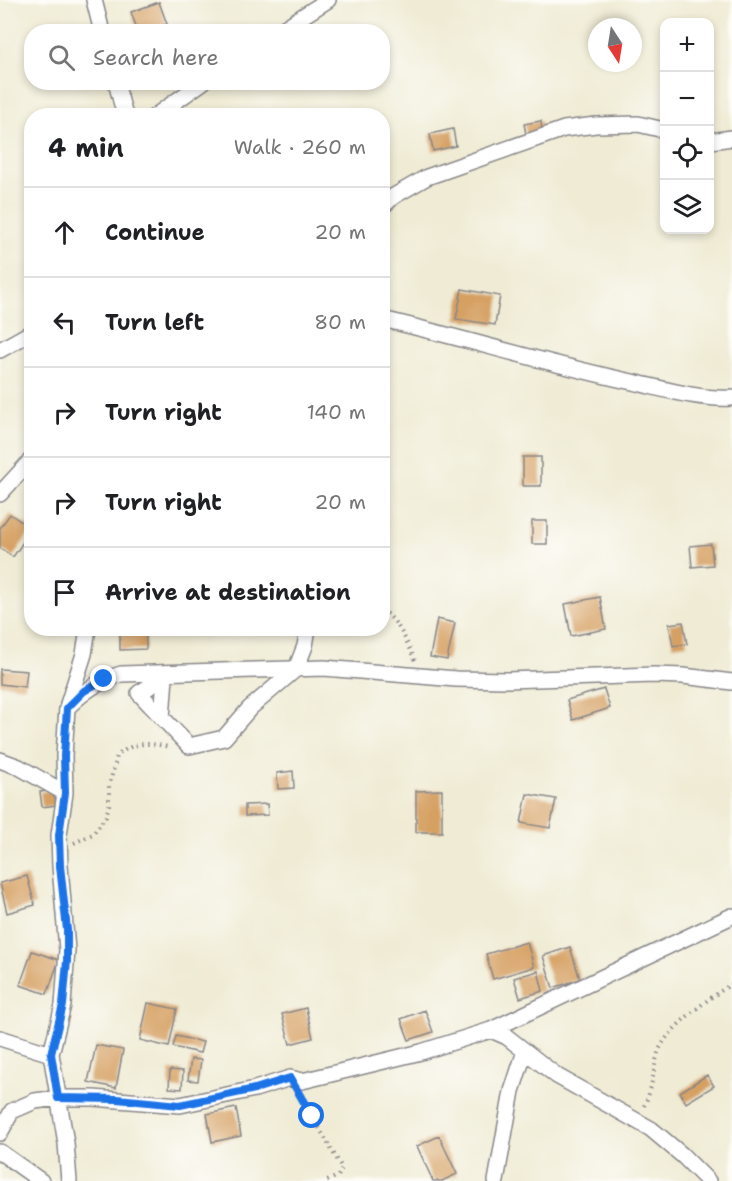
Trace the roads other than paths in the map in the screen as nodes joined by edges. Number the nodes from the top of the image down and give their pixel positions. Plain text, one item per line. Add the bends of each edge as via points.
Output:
1 (94, 0) edge
2 (328, 0) edge
3 (100, 24) edge
4 (290, 24) edge
5 (118, 90) edge
6 (192, 90) edge
7 (123, 108) edge
8 (166, 108) edge
9 (660, 129) edge
10 (732, 138) edge
11 (714, 140) edge
12 (390, 200) edge
13 (390, 321) edge
14 (24, 336) edge
15 (0, 350) edge
16 (732, 398) edge
17 (24, 468) edge
18 (0, 494) edge
19 (87, 636) edge
20 (307, 636) edge
21 (296, 669) junction
22 (732, 682) edge
23 (67, 708) junction
24 (162, 718) dead end
25 (0, 760) edge
26 (65, 793) junction
27 (732, 916) edge
28 (491, 1030) junction
29 (0, 1038) edge
30 (525, 1051) junction
31 (51, 1054) junction
32 (58, 1098) junction
33 (0, 1133) edge
34 (0, 1152) edge
35 (40, 1181) edge
36 (69, 1181) edge
37 (496, 1181) edge
38 (708, 1181) edge

1 - 3 street
2 - 4 street
5 - 7 street
6 - 8 street
9 - 12 street via 638,124 564,129 427,177
10 - 11 street
13 - 16 street via 630,382 698,396
14 - 15 street
17 - 18 street
19 - 23 street
20 - 21 street
21 - 22 street via 507,680 683,676
21 - 23 street via 122,674 84,691
21 - 24 street via 250,708 224,738 189,747
23 - 26 street
25 - 26 street via 19,766
26 - 31 street via 59,850 67,961 63,1005
27 - 28 street
28 - 30 street
28 - 32 street via 421,1052 302,1081 290,1078 180,1105
29 - 31 street
30 - 37 street via 512,1091
30 - 38 street via 557,1076 651,1129
31 - 32 street
32 - 33 street via 16,1108
32 - 36 street
34 - 35 street

